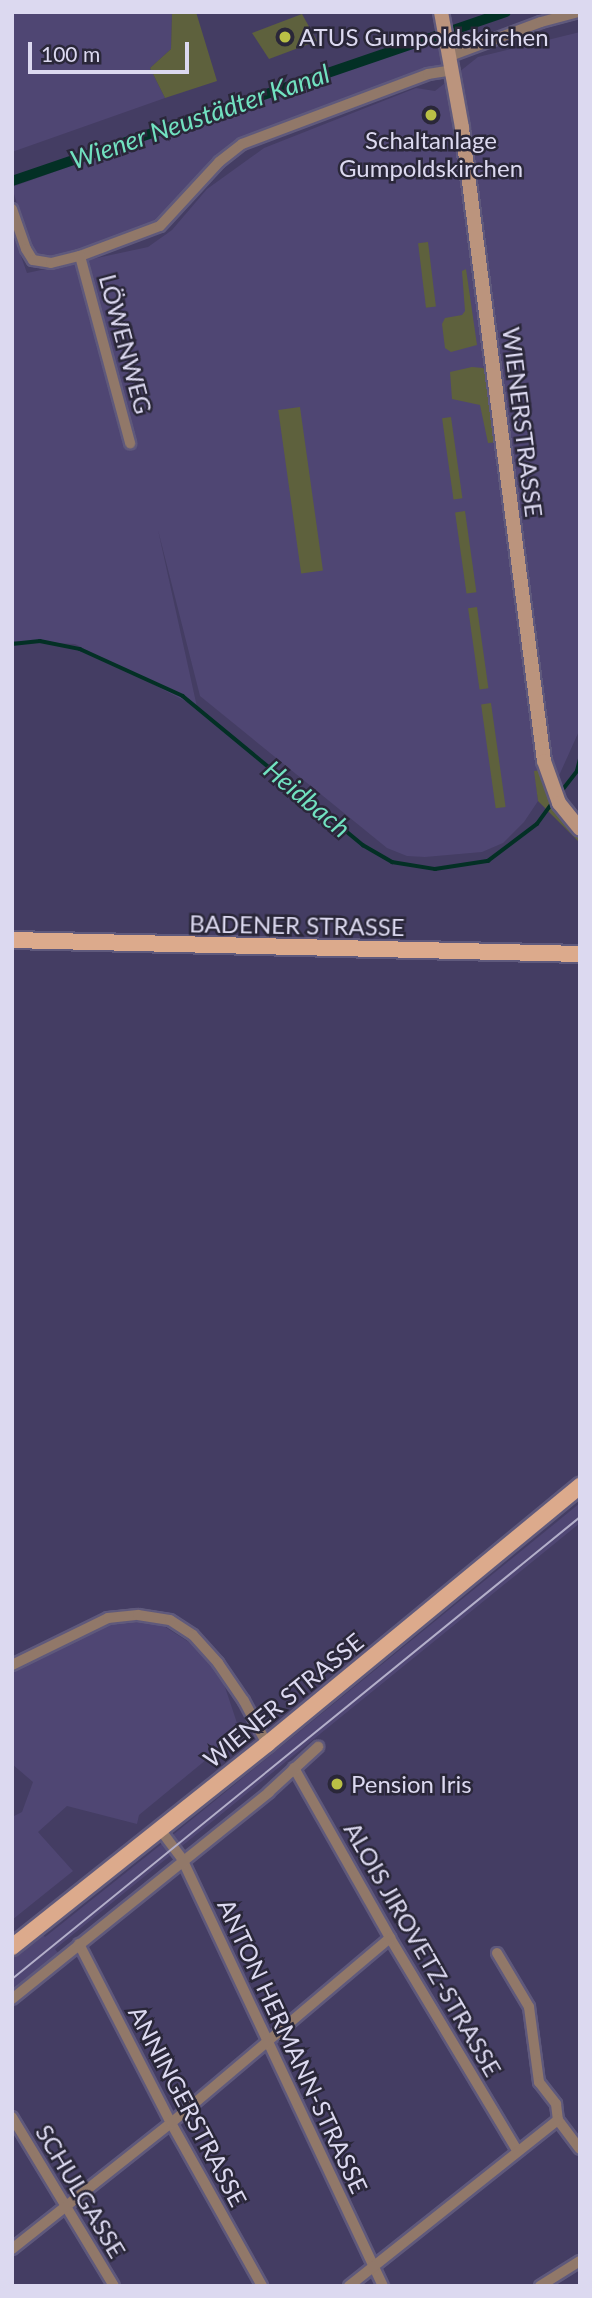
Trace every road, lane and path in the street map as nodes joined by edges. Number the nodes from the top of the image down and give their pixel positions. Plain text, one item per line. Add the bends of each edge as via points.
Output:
1 (579, 12) edge
2 (442, 15) edge
3 (450, 57) junction
4 (12, 209) edge
5 (80, 256) junction
6 (131, 443) dead end
7 (580, 829) edge
8 (12, 940) edge
9 (580, 954) edge
10 (580, 1486) edge
11 (12, 1665) edge
12 (267, 1744) junction
13 (318, 1747) dead end
14 (294, 1768) junction
15 (159, 1828) junction
16 (182, 1859) junction
17 (390, 1938) junction
18 (79, 1944) junction
19 (12, 1947) edge
20 (497, 1953) dead end
21 (12, 1998) edge
22 (269, 2042) junction
23 (12, 2117) edge
24 (558, 2120) junction
25 (171, 2123) junction
26 (580, 2149) edge
27 (517, 2150) junction
28 (66, 2205) junction
29 (12, 2249) edge
30 (580, 2261) edge
31 (373, 2266) junction
32 (114, 2286) edge
33 (262, 2286) edge
34 (349, 2286) edge
35 (383, 2286) edge
36 (540, 2286) edge

1 - 3 street
2 - 3 street, WIENERSTRASSE
3 - 5 street via 428,74 242,144 219,162 160,226
3 - 7 street, WIENERSTRASSE via 544,761 559,803
4 - 5 street via 33,260 51,263
5 - 6 street, LÖWENWEG
8 - 9 main road, BADENER STRASSE
10 - 12 main road, WIENER STRASSE
11 - 12 street via 108,1618 138,1615 170,1620 193,1634 218,1663
12 - 15 main road, WIENER STRASSE
13 - 14 street
14 - 16 street
14 - 17 street, ALOIS JIROVETZ-STRASSE
15 - 16 street, ANTON HERMANN-STRASSE
15 - 19 main road, WIENER STRASSE
16 - 18 street
16 - 22 street, ANTON HERMANN-STRASSE
17 - 22 street
17 - 27 street, ALOIS JIROVETZ-STRASSE
18 - 21 street
18 - 25 street, ANNINGERSTRASSE
20 - 24 street via 529,2007 539,2082 556,2104
22 - 25 street
22 - 31 street, ANTON HERMANN-STRASSE
23 - 28 street, SCHULGASSE
24 - 26 street
24 - 27 street
25 - 28 street
25 - 33 street, ANNINGERSTRASSE
27 - 31 street
28 - 29 street
28 - 32 street, SCHULGASSE
30 - 36 street
31 - 34 street
31 - 35 street, ANTON HERMANN-STRASSE

